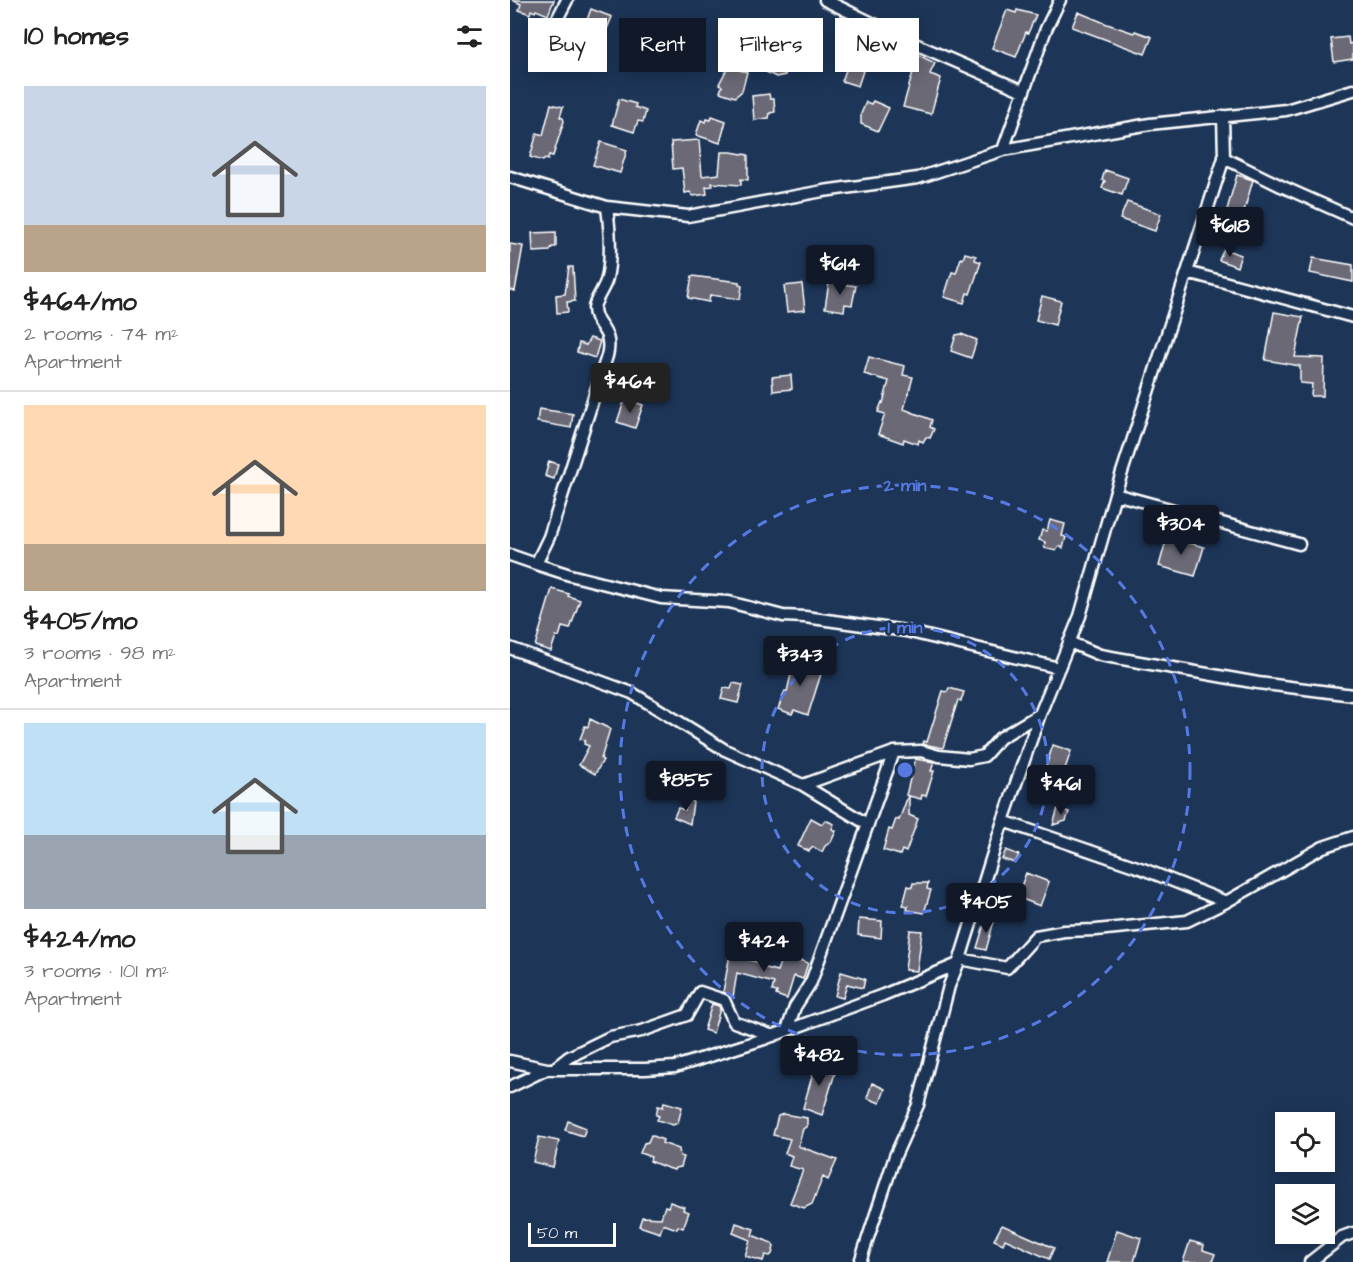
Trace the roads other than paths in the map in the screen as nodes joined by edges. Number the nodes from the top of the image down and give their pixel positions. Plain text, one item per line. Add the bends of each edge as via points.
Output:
1 (567, 0) edge
2 (825, 0) edge
3 (1060, 0) edge
4 (558, 18) edge
5 (1353, 90) edge
6 (1023, 91) junction
7 (1223, 116) junction
8 (1003, 150) junction
9 (1224, 158) junction
10 (510, 177) edge
11 (607, 207) junction
12 (1353, 218) edge
13 (1187, 272) junction
14 (1353, 317) edge
15 (1115, 494) junction
16 (1299, 544) dead end
17 (510, 555) edge
18 (536, 564) junction
19 (1069, 642) junction
20 (510, 648) edge
21 (1059, 668) junction
22 (1353, 695) edge
23 (1040, 714) junction
24 (894, 752) junction
25 (803, 785) junction
26 (1003, 821) junction
27 (867, 824) junction
28 (1353, 837) edge
29 (1226, 902) junction
30 (959, 962) junction
31 (787, 1030) junction
32 (773, 1036) junction
33 (510, 1061) edge
34 (550, 1068) junction
35 (510, 1087) edge
36 (1353, 1233) edge
37 (860, 1262) edge
38 (1310, 1262) edge

1 - 4 street
2 - 6 street
3 - 6 street
5 - 7 street via 1286,110
6 - 8 street
7 - 8 street via 1150,124
7 - 9 street
8 - 11 street via 918,178 688,216
9 - 12 street
9 - 13 street
10 - 11 street
11 - 18 street via 608,276 594,309 609,336 609,347 552,528
13 - 14 street
13 - 15 street
15 - 16 street
15 - 19 street
17 - 18 street
18 - 21 street via 662,598 729,603 783,616 906,631
19 - 21 street
19 - 22 street via 1100,655
20 - 25 street via 632,693 725,750
21 - 23 street
23 - 24 street via 1000,738 984,756 969,759 921,751
23 - 26 street
24 - 25 street
24 - 27 street
25 - 27 street
26 - 29 street
26 - 30 street
27 - 31 street via 811,982 795,1007
28 - 29 street via 1323,847
29 - 30 street via 1187,921 1036,936 1008,968
30 - 31 street via 893,992
30 - 37 street via 918,1105 895,1156
31 - 32 street
32 - 34 street via 675,1067
32 - 34 street via 734,1022 724,1000 700,992 687,1015 610,1037
33 - 34 street
34 - 35 street
36 - 38 street

